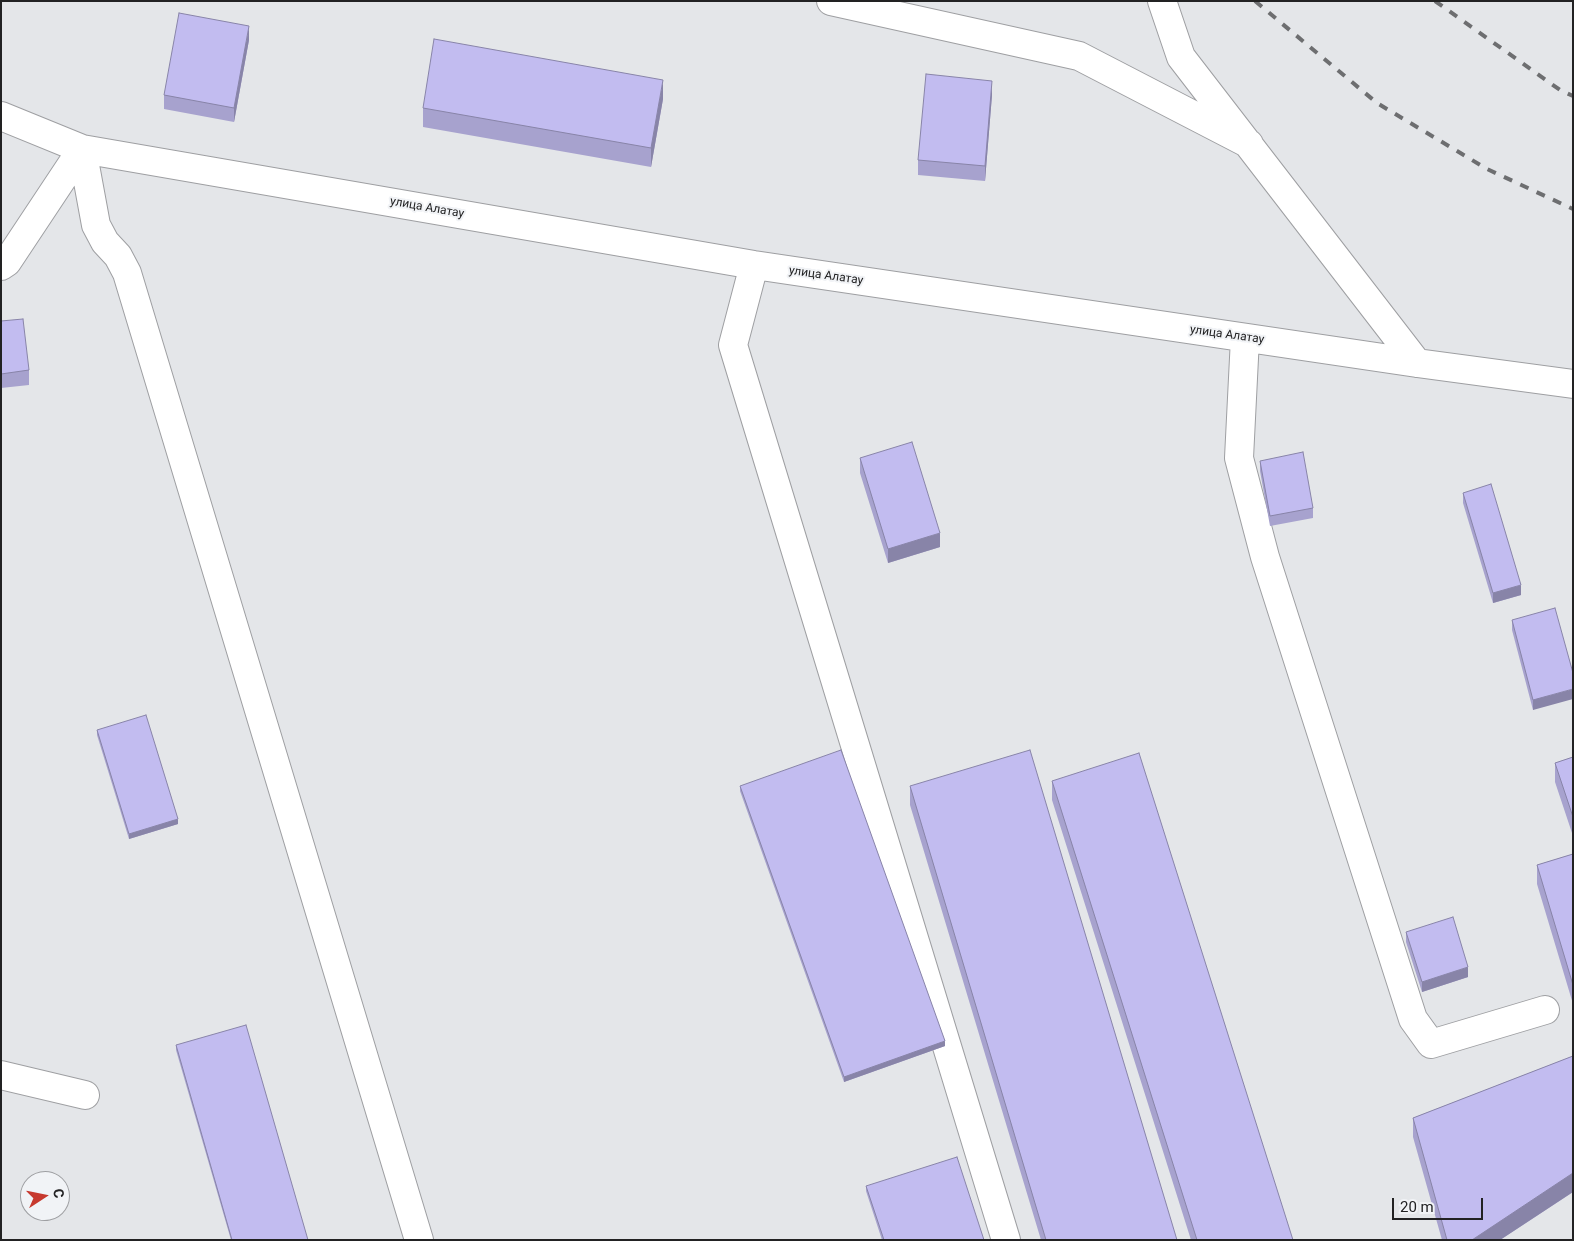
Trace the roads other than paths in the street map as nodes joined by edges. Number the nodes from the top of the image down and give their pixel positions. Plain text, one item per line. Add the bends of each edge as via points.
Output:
1 (831, 1) edge
2 (1162, 1) edge
3 (1, 116) edge
4 (1249, 144) junction
5 (82, 149) junction
6 (754, 265) junction
7 (1, 266) edge
8 (1245, 338) junction
9 (1417, 363) junction
10 (1573, 384) edge
11 (1545, 1010) dead end
12 (1, 1075) edge
13 (85, 1095) dead end
14 (419, 1240) edge
15 (1006, 1240) edge

1 - 4 street via 1079,56
2 - 4 street via 1181,57
3 - 5 street, улица Алатау
4 - 9 street
5 - 6 street, улица Алатау
5 - 7 street via 7,262
5 - 14 street via 96,225 127,273
6 - 8 street, улица Алатау
6 - 15 street via 733,345
8 - 9 street, улица Алатау
8 - 11 street via 1238,458 1265,557 1413,1019 1431,1044
9 - 10 street, улица Алатау
12 - 13 street

